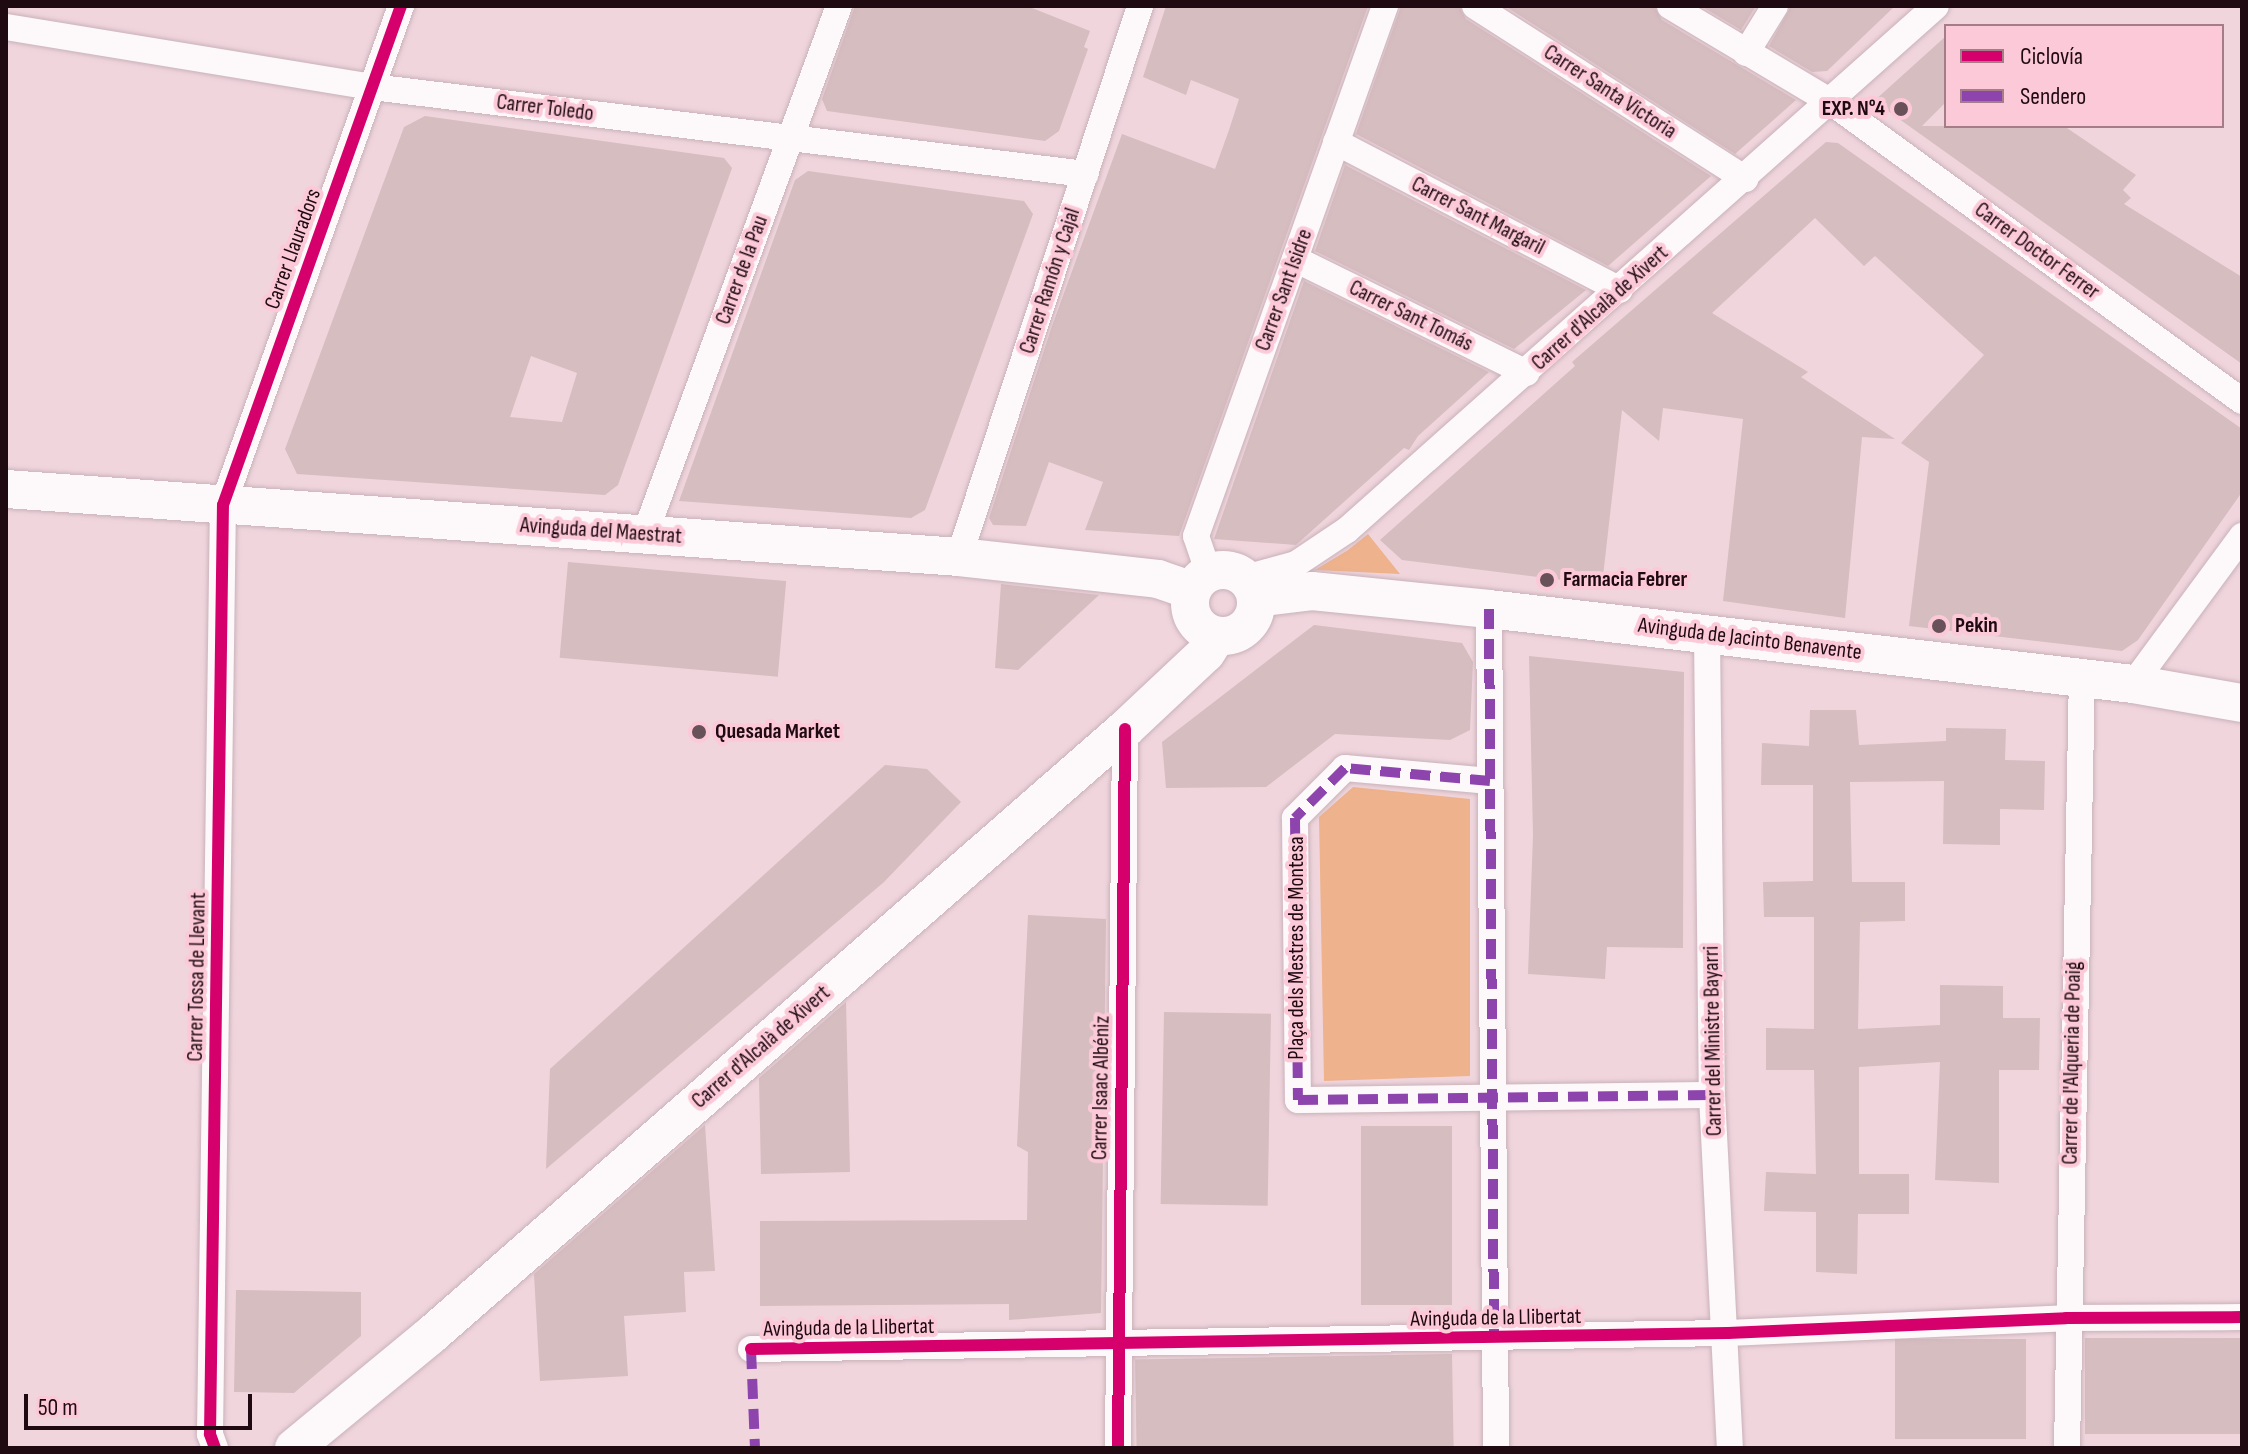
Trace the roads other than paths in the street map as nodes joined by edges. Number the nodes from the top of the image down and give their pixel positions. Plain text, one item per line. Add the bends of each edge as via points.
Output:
1 (401, 6) edge
2 (839, 6) edge
3 (1385, 6) edge
4 (1475, 6) edge
5 (1670, 6) edge
6 (1775, 6) edge
7 (1936, 6) edge
8 (1135, 8) edge
9 (6, 27) edge
10 (1746, 53) junction
11 (372, 87) junction
12 (1831, 102) junction
13 (790, 138) junction
14 (1336, 142) junction
15 (1086, 174) junction
16 (1745, 179) junction
17 (1295, 259) junction
18 (1620, 290) junction
19 (1527, 373) junction
20 (2242, 401) edge
21 (6, 489) edge
22 (223, 505) junction
23 (645, 534) junction
24 (2242, 536) edge
25 (959, 557) junction
26 (1225, 585) junction
27 (1489, 609) junction
28 (1707, 634) junction
29 (1217, 636) junction
30 (2082, 677) junction
31 (2133, 684) junction
32 (2242, 703) edge
33 (1125, 729) junction
34 (1490, 781) junction
35 (1712, 1095) junction
36 (1492, 1099) junction
37 (2242, 1317) edge
38 (2066, 1318) junction
39 (1728, 1333) junction
40 (1494, 1338) junction
41 (1118, 1346) junction
42 (751, 1349) dead end
43 (215, 1448) edge
44 (294, 1448) edge
45 (1118, 1448) edge
46 (1496, 1448) edge
47 (1730, 1448) edge
48 (2067, 1448) edge

1 - 11 street, Carrer Llauradors
2 - 13 street, Carrer de la Pau
3 - 14 street, Carrer Sant Isidre
4 - 16 street, Carrer Santa Victoria
5 - 10 street, Carrer Doctor Ferrer
6 - 10 street
7 - 12 street, Carrer d'Alcalà de Xivert
8 - 15 street, Carrer Ramón y Cajal
9 - 11 street, Carrer Toledo
10 - 12 street, Carrer Doctor Ferrer
11 - 13 street, Carrer Toledo
11 - 22 street, Carrer Llauradors
12 - 16 street, Carrer d'Alcalà de Xivert
12 - 20 street, Carrer Doctor Ferrer
13 - 15 street, Carrer Toledo
13 - 23 street, Carrer de la Pau
14 - 17 street, Carrer Sant Isidre
14 - 18 street, Carrer Sant Margaril
15 - 25 street, Carrer Ramón y Cajal
16 - 18 street, Carrer d'Alcalà de Xivert
17 - 19 street, Carrer Sant Tomás
17 - 26 street, Carrer Sant Isidre via 1196,536
18 - 19 street, Carrer d'Alcalà de Xivert
19 - 26 street, Carrer d'Alcalà de Xivert via 1317,553 1271,574
21 - 22 street, Avinguda del Maestrat
22 - 23 street, Avinguda del Maestrat
22 - 43 street, Carrer Tossa de Llevant via 210,1434
23 - 25 street, Avinguda del Maestrat
24 - 31 street
25 - 26 street, Avinguda del Maestrat
26 - 27 street, Avinguda de Jacinto Benavente
26 - 29 street via 1194,619
26 - 29 street via 1246,627
27 - 28 street, Avinguda de Jacinto Benavente
27 - 34 street
28 - 30 street, Avinguda de Jacinto Benavente
28 - 35 street, Carrer del Ministre Bayarri
29 - 33 street, Carrer d'Alcalà de Xivert via 1206,653
30 - 31 street, Avinguda de Jacinto Benavente
30 - 38 street, Carrer de l'Alqueria de Poaig
31 - 32 street, Avinguda de Jacinto Benavente
33 - 41 street, Carrer Isaac Albéniz
33 - 44 street, Carrer d'Alcalà de Xivert via 430,1336
34 - 36 street
34 - 36 street, Plaça dels Mestres de Montesa via 1345,768 1295,818 1298,1100
35 - 36 street, Plaça dels Mestres de Montesa
35 - 39 street, Carrer del Ministre Bayarri
36 - 40 street
37 - 38 street, Avinguda de la Llibertat
38 - 39 street, Avinguda de la Llibertat
38 - 48 street, Carrer de l'Alqueria de Poaig
39 - 40 street, Avinguda de la Llibertat
39 - 47 street, Carrer del Ministre Bayarri
40 - 41 street, Avinguda de la Llibertat
40 - 46 street
41 - 42 street, Avinguda de la Llibertat
41 - 45 street, Carrer Isaac Albéniz

